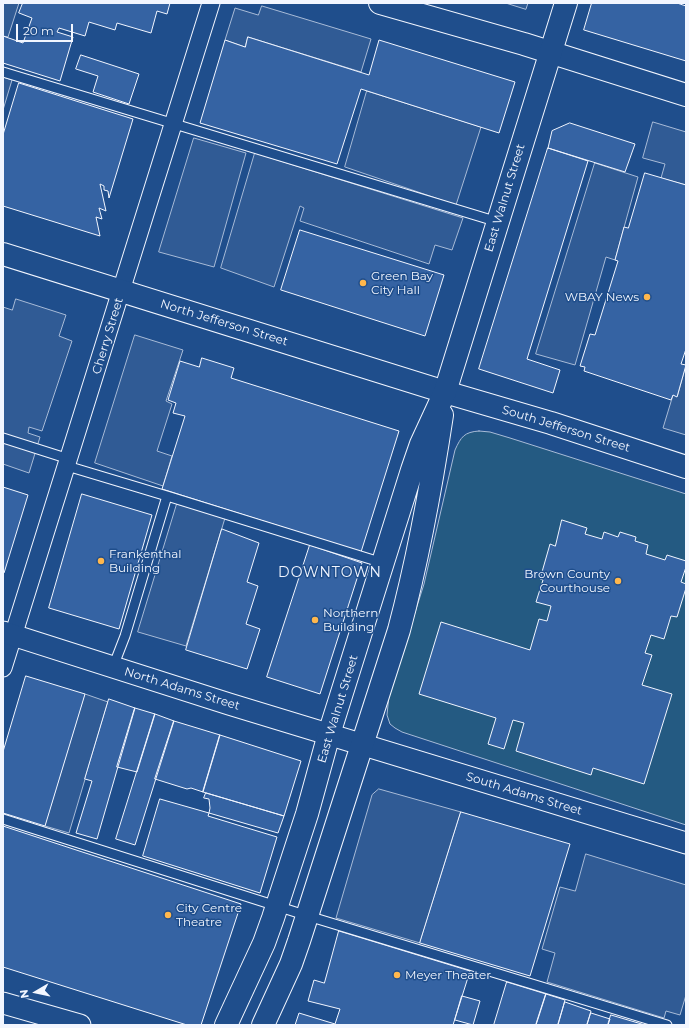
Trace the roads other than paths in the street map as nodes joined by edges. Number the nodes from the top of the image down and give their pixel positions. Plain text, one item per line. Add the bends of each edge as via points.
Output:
1 (211, 3) edge
2 (380, 3) edge
3 (566, 3) edge
4 (551, 52) junction
5 (3, 72) edge
6 (686, 95) edge
7 (174, 124) junction
8 (498, 222) junction
9 (3, 254) edge
10 (121, 291) junction
11 (445, 392) junction
12 (3, 438) edge
13 (68, 463) junction
14 (686, 467) edge
15 (167, 496) junction
16 (383, 563) junction
17 (8, 634) edge
18 (114, 667) junction
19 (3, 668) edge
20 (330, 734) junction
21 (362, 744) junction
22 (3, 819) edge
23 (686, 843) edge
24 (277, 906) junction
25 (308, 916) junction
26 (3, 1003) edge
27 (80, 1025) edge
28 (226, 1025) edge
29 (263, 1025) edge
30 (667, 1025) edge

1 - 7 street, Cherry Street
2 - 4 main road
3 - 4 main road, East Walnut Street
4 - 6 main road
4 - 8 main road, East Walnut Street
5 - 7 lane
7 - 8 lane
7 - 10 street, Cherry Street
8 - 11 main road, East Walnut Street
9 - 10 main road, North Jefferson Street
10 - 11 main road, North Jefferson Street
10 - 13 street, Cherry Street
11 - 14 main road, South Jefferson Street
11 - 16 main road, East Walnut Street via 421,444
11 - 21 main road, East Walnut Street via 432,482 410,588
12 - 13 lane
13 - 15 lane
13 - 17 street, Cherry Street
15 - 16 lane
15 - 18 lane
16 - 20 main road, East Walnut Street
17 - 18 street, North Adams Street
17 - 19 street, Cherry Street
18 - 20 street, North Adams Street
20 - 21 street, North Adams Street
20 - 24 main road, East Walnut Street
21 - 23 street, South Adams Street
21 - 25 main road, East Walnut Street
22 - 24 lane
24 - 25 lane
24 - 28 main road, East Walnut Street via 264,943
25 - 29 main road, East Walnut Street via 291,964
25 - 30 lane
26 - 27 street

